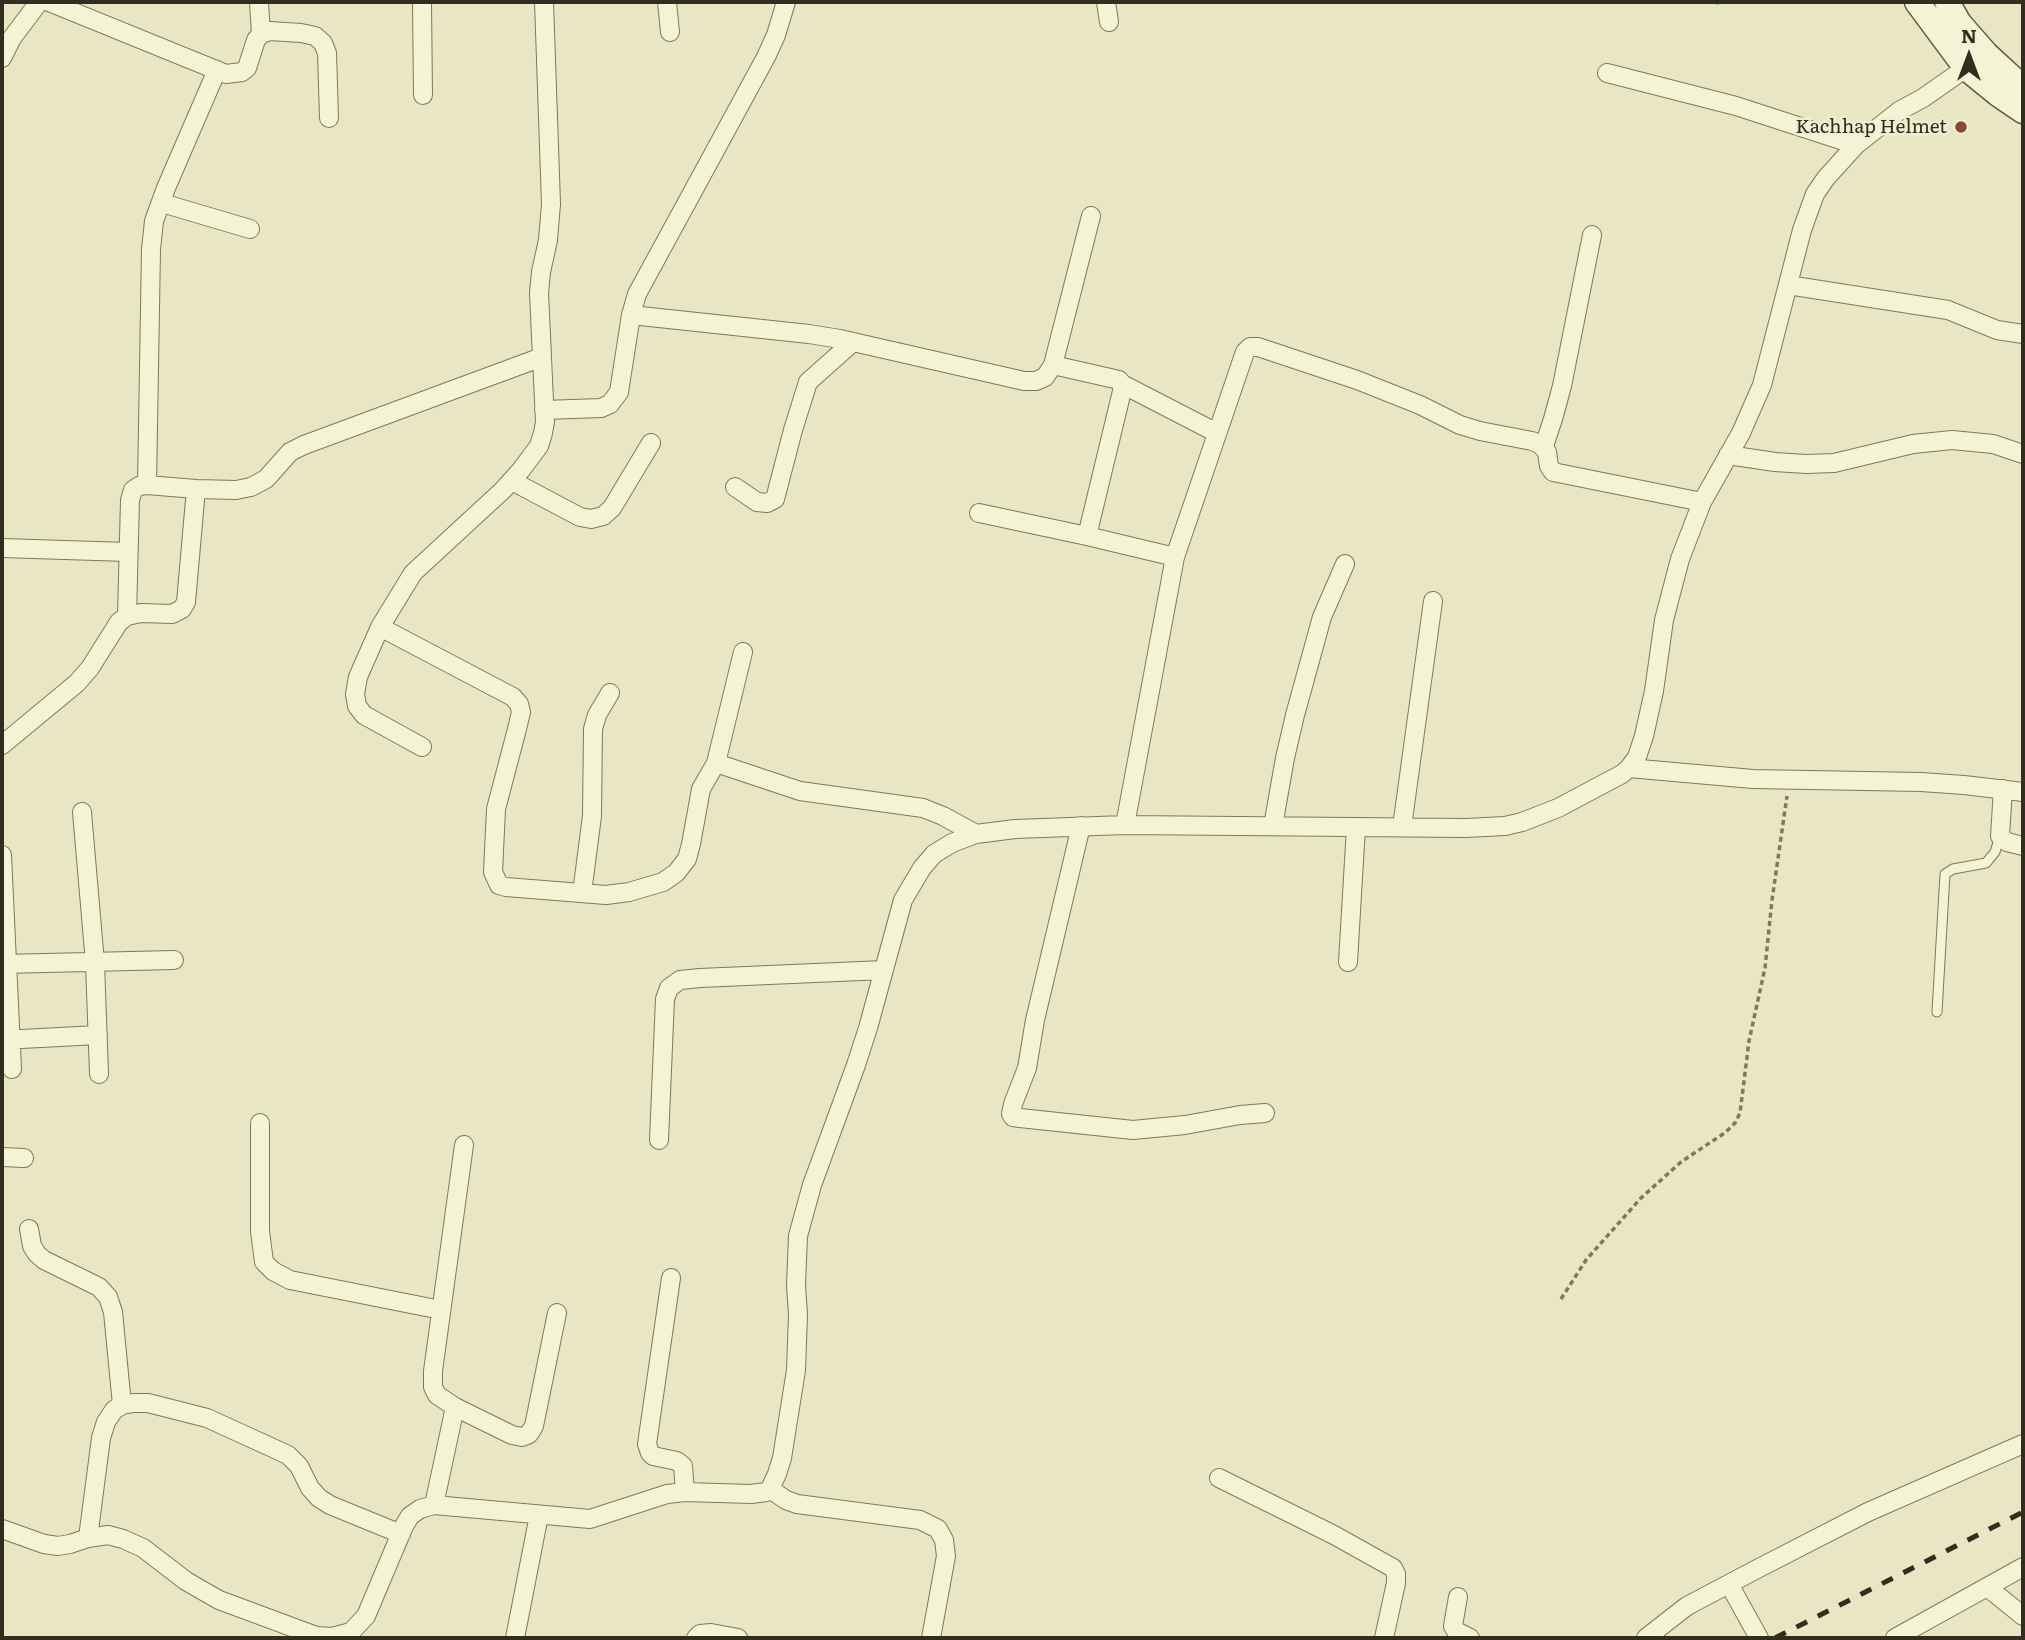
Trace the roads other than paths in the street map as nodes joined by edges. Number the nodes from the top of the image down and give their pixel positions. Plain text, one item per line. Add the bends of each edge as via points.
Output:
1 (39, 2) edge
2 (49, 2) edge
3 (259, 2) edge
4 (422, 2) edge
5 (544, 2) edge
6 (667, 2) edge
7 (786, 2) edge
8 (1106, 2) edge
9 (1917, 2) edge
10 (1947, 2) edge
11 (1109, 22) dead end
12 (670, 32) dead end
13 (261, 34) junction
14 (2, 58) edge
15 (1966, 68) junction
16 (217, 70) junction
17 (1606, 73) dead end
18 (2023, 88) edge
19 (423, 95) dead end
20 (2023, 111) edge
21 (329, 118) dead end
22 (1856, 145) junction
23 (162, 203) junction
24 (1091, 216) dead end
25 (250, 229) dead end
26 (1592, 235) dead end
27 (1788, 285) junction
28 (631, 315) junction
29 (2023, 334) edge
30 (853, 342) junction
31 (542, 357) junction
32 (1053, 365) junction
33 (1122, 384) junction
34 (544, 410) junction
35 (1217, 433) junction
36 (651, 443) dead end
37 (1544, 446) junction
38 (2023, 454) edge
39 (1728, 455) junction
40 (512, 481) junction
41 (147, 485) junction
42 (735, 487) dead end
43 (196, 489) junction
44 (1702, 502) junction
45 (979, 513) dead end
46 (1087, 536) junction
47 (2, 548) edge
48 (128, 552) junction
49 (1175, 557) junction
50 (1345, 564) dead end
51 (1433, 601) dead end
52 (127, 616) junction
53 (380, 627) junction
54 (743, 652) dead end
55 (610, 693) dead end
56 (2, 745) edge
57 (422, 747) dead end
58 (716, 764) junction
59 (1629, 768) junction
60 (2003, 789) junction
61 (2023, 792) edge
62 (82, 812) dead end
63 (1125, 825) junction
64 (1081, 826) junction
65 (1273, 826) junction
66 (1356, 827) junction
67 (1402, 827) junction
68 (976, 834) junction
69 (2000, 836) junction
70 (2023, 846) edge
71 (2, 855) edge
72 (582, 893) junction
73 (174, 960) dead end
74 (1348, 962) dead end
75 (95, 963) junction
76 (4, 964) edge
77 (884, 970) junction
78 (1937, 1012) dead end
79 (98, 1035) junction
80 (6, 1040) edge
81 (12, 1069) dead end
82 (99, 1074) dead end
83 (1265, 1113) dead end
84 (260, 1123) dead end
85 (659, 1140) dead end
86 (464, 1144) dead end
87 (2, 1157) edge
88 (24, 1158) dead end
89 (29, 1229) dead end
90 (671, 1278) dead end
91 (441, 1310) junction
92 (557, 1313) dead end
93 (122, 1405) junction
94 (455, 1407) junction
95 (2023, 1444) edge
96 (1219, 1478) dead end
97 (770, 1489) junction
98 (685, 1492) junction
99 (434, 1505) junction
100 (539, 1515) junction
101 (2, 1529) edge
102 (401, 1534) junction
103 (88, 1538) junction
104 (2023, 1567) edge
105 (1729, 1584) junction
106 (1987, 1587) junction
107 (1458, 1597) dead end
108 (2023, 1616) edge
109 (343, 1636) edge
110 (515, 1638) edge
111 (696, 1638) edge
112 (738, 1638) edge
113 (930, 1638) edge
114 (1384, 1638) edge
115 (1470, 1638) edge
116 (1646, 1638) edge
117 (1759, 1638) edge
118 (1895, 1638) edge

1 - 14 street
2 - 16 street
3 - 13 street
4 - 19 street
5 - 31 street via 551,204 539,293
6 - 12 street
7 - 28 street via 766,57 637,294
8 - 11 street
9 - 15 main road
10 - 18 main road via 1986,54
13 - 16 street via 247,68 226,74
13 - 21 street via 301,33 323,43
15 - 20 main road
15 - 22 street
16 - 23 street
17 - 22 street via 1736,106
22 - 27 street via 1815,194
23 - 25 street
23 - 41 street via 151,249
24 - 32 street
26 - 37 street via 1562,386
27 - 29 street via 1948,310 1997,330
27 - 39 street via 1762,385
28 - 30 street
28 - 34 street via 619,392 610,404
30 - 32 street via 1024,381 1045,377
30 - 42 street via 808,382 775,499 757,502
31 - 34 street
31 - 43 street via 304,445 290,452 266,479 251,486
32 - 33 street
33 - 35 street
33 - 46 street
34 - 40 street via 539,446
35 - 37 street via 1245,352 1253,347 1357,380 1460,425
35 - 49 street
36 - 40 street via 603,516 580,517
37 - 44 street via 1553,472
38 - 39 street via 1993,444 1952,440 1913,444 1834,463 1775,463
39 - 44 street
40 - 53 street via 413,573
41 - 43 street
41 - 48 street via 133,490 130,500
43 - 52 street via 186,602 172,614
44 - 59 street via 1680,559 1664,620 1644,736
45 - 46 street
46 - 49 street
47 - 48 street
48 - 52 street
49 - 63 street
50 - 65 street via 1322,617 1285,758
51 - 67 street
52 - 56 street via 77,683
53 - 57 street via 358,677 357,706 364,715
53 - 72 street via 513,697 521,712 496,809 495,880 506,887
54 - 58 street
55 - 72 street via 593,729 592,816
58 - 68 street via 800,791 923,808
58 - 72 street via 701,789 687,859 676,873 629,892
59 - 60 street via 1703,776
59 - 67 street via 1558,808 1522,822 1466,828
60 - 61 street
60 - 69 street
62 - 75 street
63 - 64 street
63 - 65 street
64 - 68 street
64 - 83 street via 1027,1068 1011,1114 1133,1130
65 - 66 street
66 - 67 street
66 - 74 street
68 - 77 street via 934,854 917,875 903,901
69 - 70 street
69 - 78 lane via 1986,863 1945,874
71 - 76 street
73 - 75 street
75 - 76 street
75 - 79 street
76 - 80 street
77 - 85 street via 700,978 680,980 669,988
77 - 97 street via 798,1236 796,1370 782,1458
79 - 80 street
79 - 82 street
80 - 81 street
84 - 91 street via 264,1262 290,1280
86 - 91 street
87 - 88 street
89 - 93 street via 37,1254 99,1287 108,1297
90 - 98 street via 646,1444 653,1456 683,1466
91 - 94 street via 433,1387
92 - 94 street via 529,1434 512,1435
93 - 102 street via 148,1403 184,1411 288,1455 319,1498
93 - 103 street via 106,1422 101,1438
94 - 99 street
95 - 105 street via 1868,1512
96 - 114 street via 1393,1568 1396,1577
97 - 98 street via 751,1494
97 - 113 street via 797,1504 920,1520 938,1529 946,1556
98 - 100 street via 654,1497 590,1519
99 - 100 street
99 - 102 street via 410,1516
100 - 110 street
101 - 103 street via 44,1544 70,1544
102 - 109 street via 366,1616
103 - 109 street via 108,1535 123,1539 219,1600 316,1636
104 - 106 street
105 - 116 street via 1687,1606
105 - 117 street
106 - 108 street
106 - 118 street
107 - 115 street via 1453,1626
111 - 112 street via 711,1633

